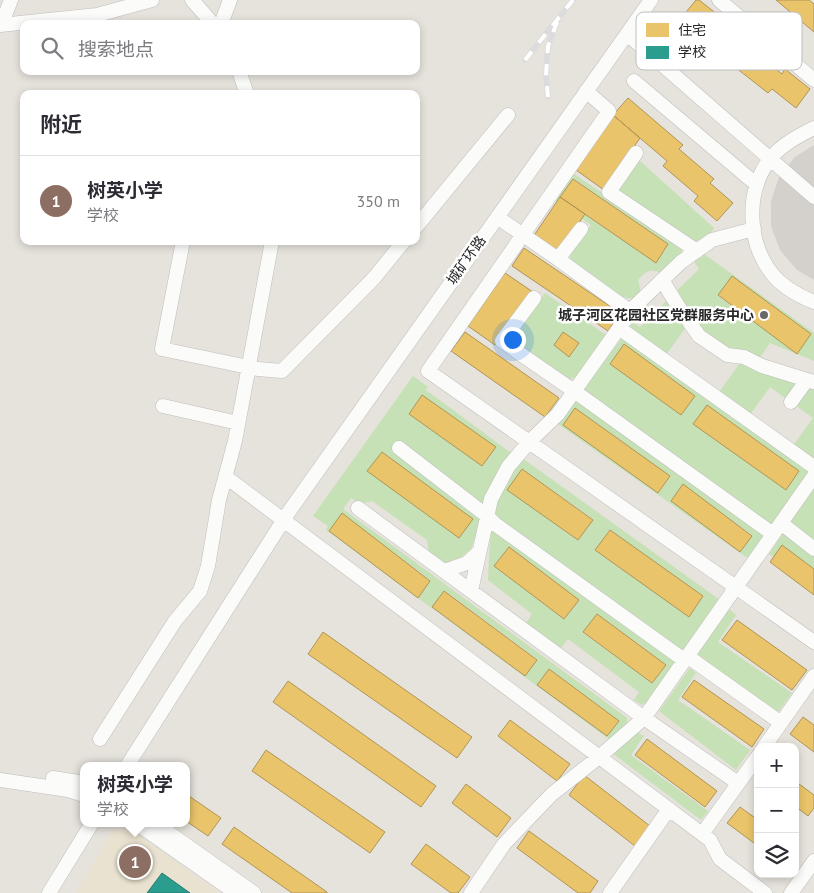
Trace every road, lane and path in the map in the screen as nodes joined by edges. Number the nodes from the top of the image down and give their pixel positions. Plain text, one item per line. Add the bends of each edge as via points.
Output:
1 (11, 0) edge
2 (152, 0) edge
3 (192, 0) edge
4 (230, 0) edge
5 (651, 0) edge
6 (719, 0) edge
7 (643, 12) edge
8 (733, 12) edge
9 (48, 20) edge
10 (210, 20) edge
11 (222, 20) edge
12 (636, 21) edge
13 (20, 23) edge
14 (0, 25) edge
15 (627, 34) junction
16 (636, 42) edge
17 (668, 70) edge
18 (802, 70) edge
19 (240, 75) edge
20 (814, 80) edge
21 (634, 81) dead end
22 (245, 90) edge
23 (586, 91) junction
24 (508, 115) dead end
25 (814, 128) edge
26 (636, 153) dead end
27 (770, 159) junction
28 (757, 185) junction
29 (814, 197) edge
30 (497, 218) junction
31 (420, 222) edge
32 (581, 229) dead end
33 (754, 229) junction
34 (523, 235) junction
35 (182, 245) edge
36 (271, 245) edge
37 (401, 245) edge
38 (697, 251) junction
39 (558, 259) junction
40 (662, 280) junction
41 (534, 298) dead end
42 (814, 302) edge
43 (631, 312) junction
44 (620, 328) junction
45 (249, 367) junction
46 (811, 381) edge
47 (574, 391) junction
48 (791, 402) dead end
49 (163, 406) dead end
50 (238, 423) junction
51 (529, 442) junction
52 (399, 448) dead end
53 (814, 467) edge
54 (814, 476) edge
55 (226, 477) junction
56 (358, 508) dead end
57 (487, 516) junction
58 (283, 522) junction
59 (777, 529) junction
60 (814, 549) edge
61 (479, 552) junction
62 (444, 571) junction
63 (736, 587) junction
64 (471, 591) junction
65 (814, 642) edge
66 (686, 658) junction
67 (814, 676) edge
68 (644, 718) junction
69 (781, 723) junction
70 (100, 739) dead end
71 (767, 743) edge
72 (599, 757) junction
73 (754, 761) edge
74 (130, 762) edge
75 (0, 771) edge
76 (0, 780) edge
77 (80, 783) edge
78 (738, 783) junction
79 (80, 794) edge
80 (669, 809) junction
81 (89, 827) edge
82 (142, 827) edge
83 (161, 827) edge
84 (706, 837) junction
85 (814, 861) edge
86 (48, 893) edge
87 (236, 893) edge
88 (254, 893) edge
89 (471, 893) edge
90 (610, 893) edge
91 (765, 893) edge
92 (791, 893) edge

1 - 14 street
2 - 9 street via 96,15
3 - 10 street
4 - 11 street
5 - 7 street, 城矿环路
6 - 8 street
12 - 15 street, 城矿环路
13 - 14 street
15 - 16 street
15 - 23 street, 城矿环路
17 - 27 street
18 - 20 street
19 - 22 street
21 - 28 street
23 - 30 street, 城矿环路
23 - 34 street via 609,111
24 - 31 street
25 - 27 street via 794,137
26 - 38 street via 608,192
27 - 28 street
27 - 29 street
28 - 33 street via 752,216
30 - 34 street
30 - 58 street, 城矿环路
32 - 39 street
33 - 38 street via 712,240
33 - 42 street via 757,247 773,274 797,295
34 - 39 street
34 - 51 street via 428,371
35 - 45 street via 162,350
36 - 45 street
37 - 45 street via 374,278 282,371
38 - 40 street
39 - 43 street
40 - 43 street
40 - 46 street via 699,336 726,355 744,357
41 - 47 street via 502,341
43 - 44 street
44 - 47 street
44 - 53 street
45 - 50 street
46 - 48 street
47 - 51 street via 558,414
47 - 59 street
49 - 50 street
50 - 55 street
51 - 57 street via 508,467 491,499
51 - 63 street
52 - 57 street
54 - 59 street
55 - 58 street
55 - 70 street via 200,591 176,621
56 - 62 street
57 - 61 street
57 - 66 street
58 - 72 street
58 - 74 street, 城矿环路
59 - 60 street
59 - 63 street
61 - 62 street via 467,563
61 - 64 street
62 - 64 street
63 - 65 street
63 - 66 street
64 - 68 street
66 - 68 street
66 - 69 street
67 - 69 street
68 - 72 street
68 - 78 street
69 - 71 street
72 - 80 street
72 - 89 street via 552,794 504,844
73 - 78 street
75 - 77 street
76 - 79 street
78 - 84 street
80 - 84 street
80 - 90 street
81 - 86 street
82 - 87 street
83 - 88 street
84 - 91 street via 720,859
85 - 92 street

